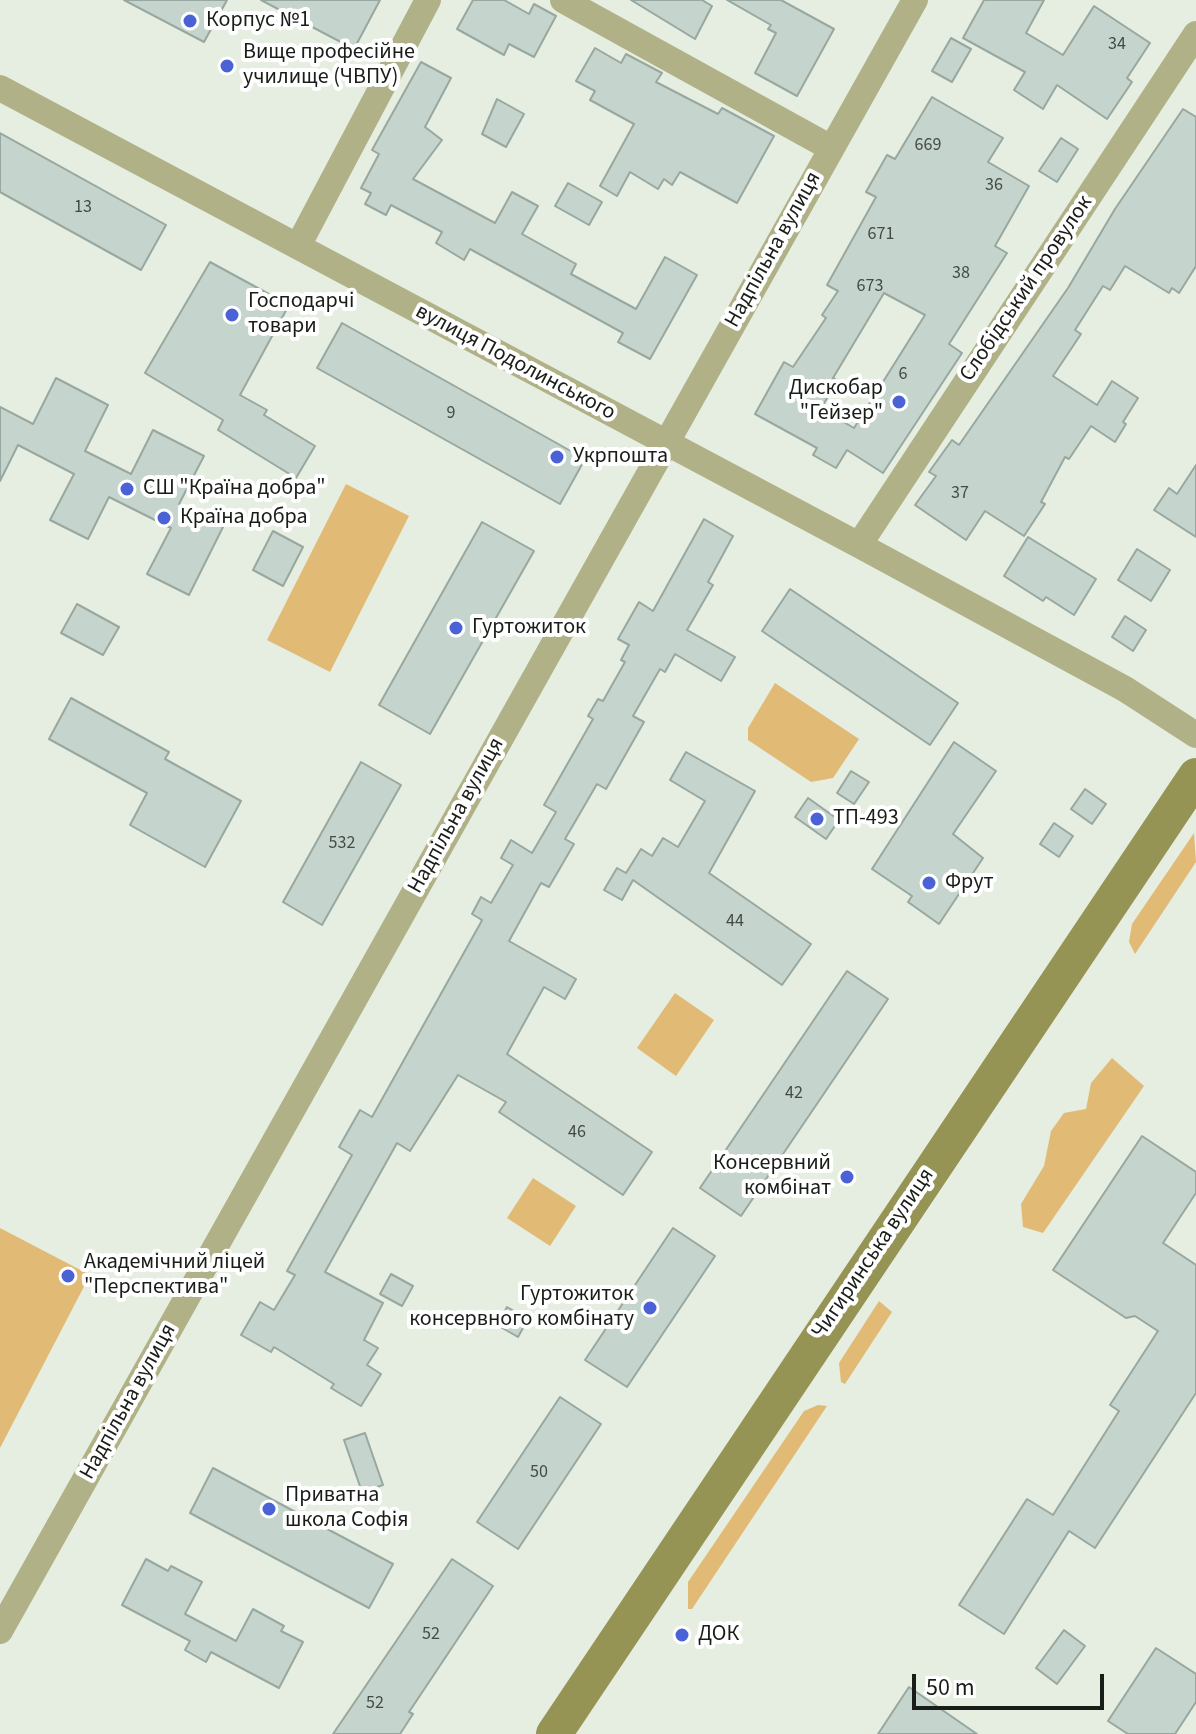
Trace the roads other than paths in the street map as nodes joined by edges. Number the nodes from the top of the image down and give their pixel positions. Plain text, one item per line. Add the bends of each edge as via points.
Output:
1 (428, 0) edge
2 (563, 0) edge
3 (915, 0) edge
4 (1196, 34) edge
5 (0, 88) edge
6 (831, 148) junction
7 (298, 246) junction
8 (666, 444) junction
9 (859, 545) junction
10 (1196, 735) edge
11 (1196, 776) edge
12 (0, 1631) edge
13 (554, 1734) edge

1 - 7 street
2 - 6 street
3 - 6 street, Надпільна вулиця
4 - 9 street, Слобідський провулок
5 - 7 street, вулиця Подолинського
6 - 8 street, Надпільна вулиця
7 - 8 street, вулиця Подолинського
8 - 9 street, вулиця Подолинського
8 - 12 street, Надпільна вулиця
9 - 10 street, вулиця Подолинського via 1125,689
11 - 13 main road, Чигиринська вулиця

